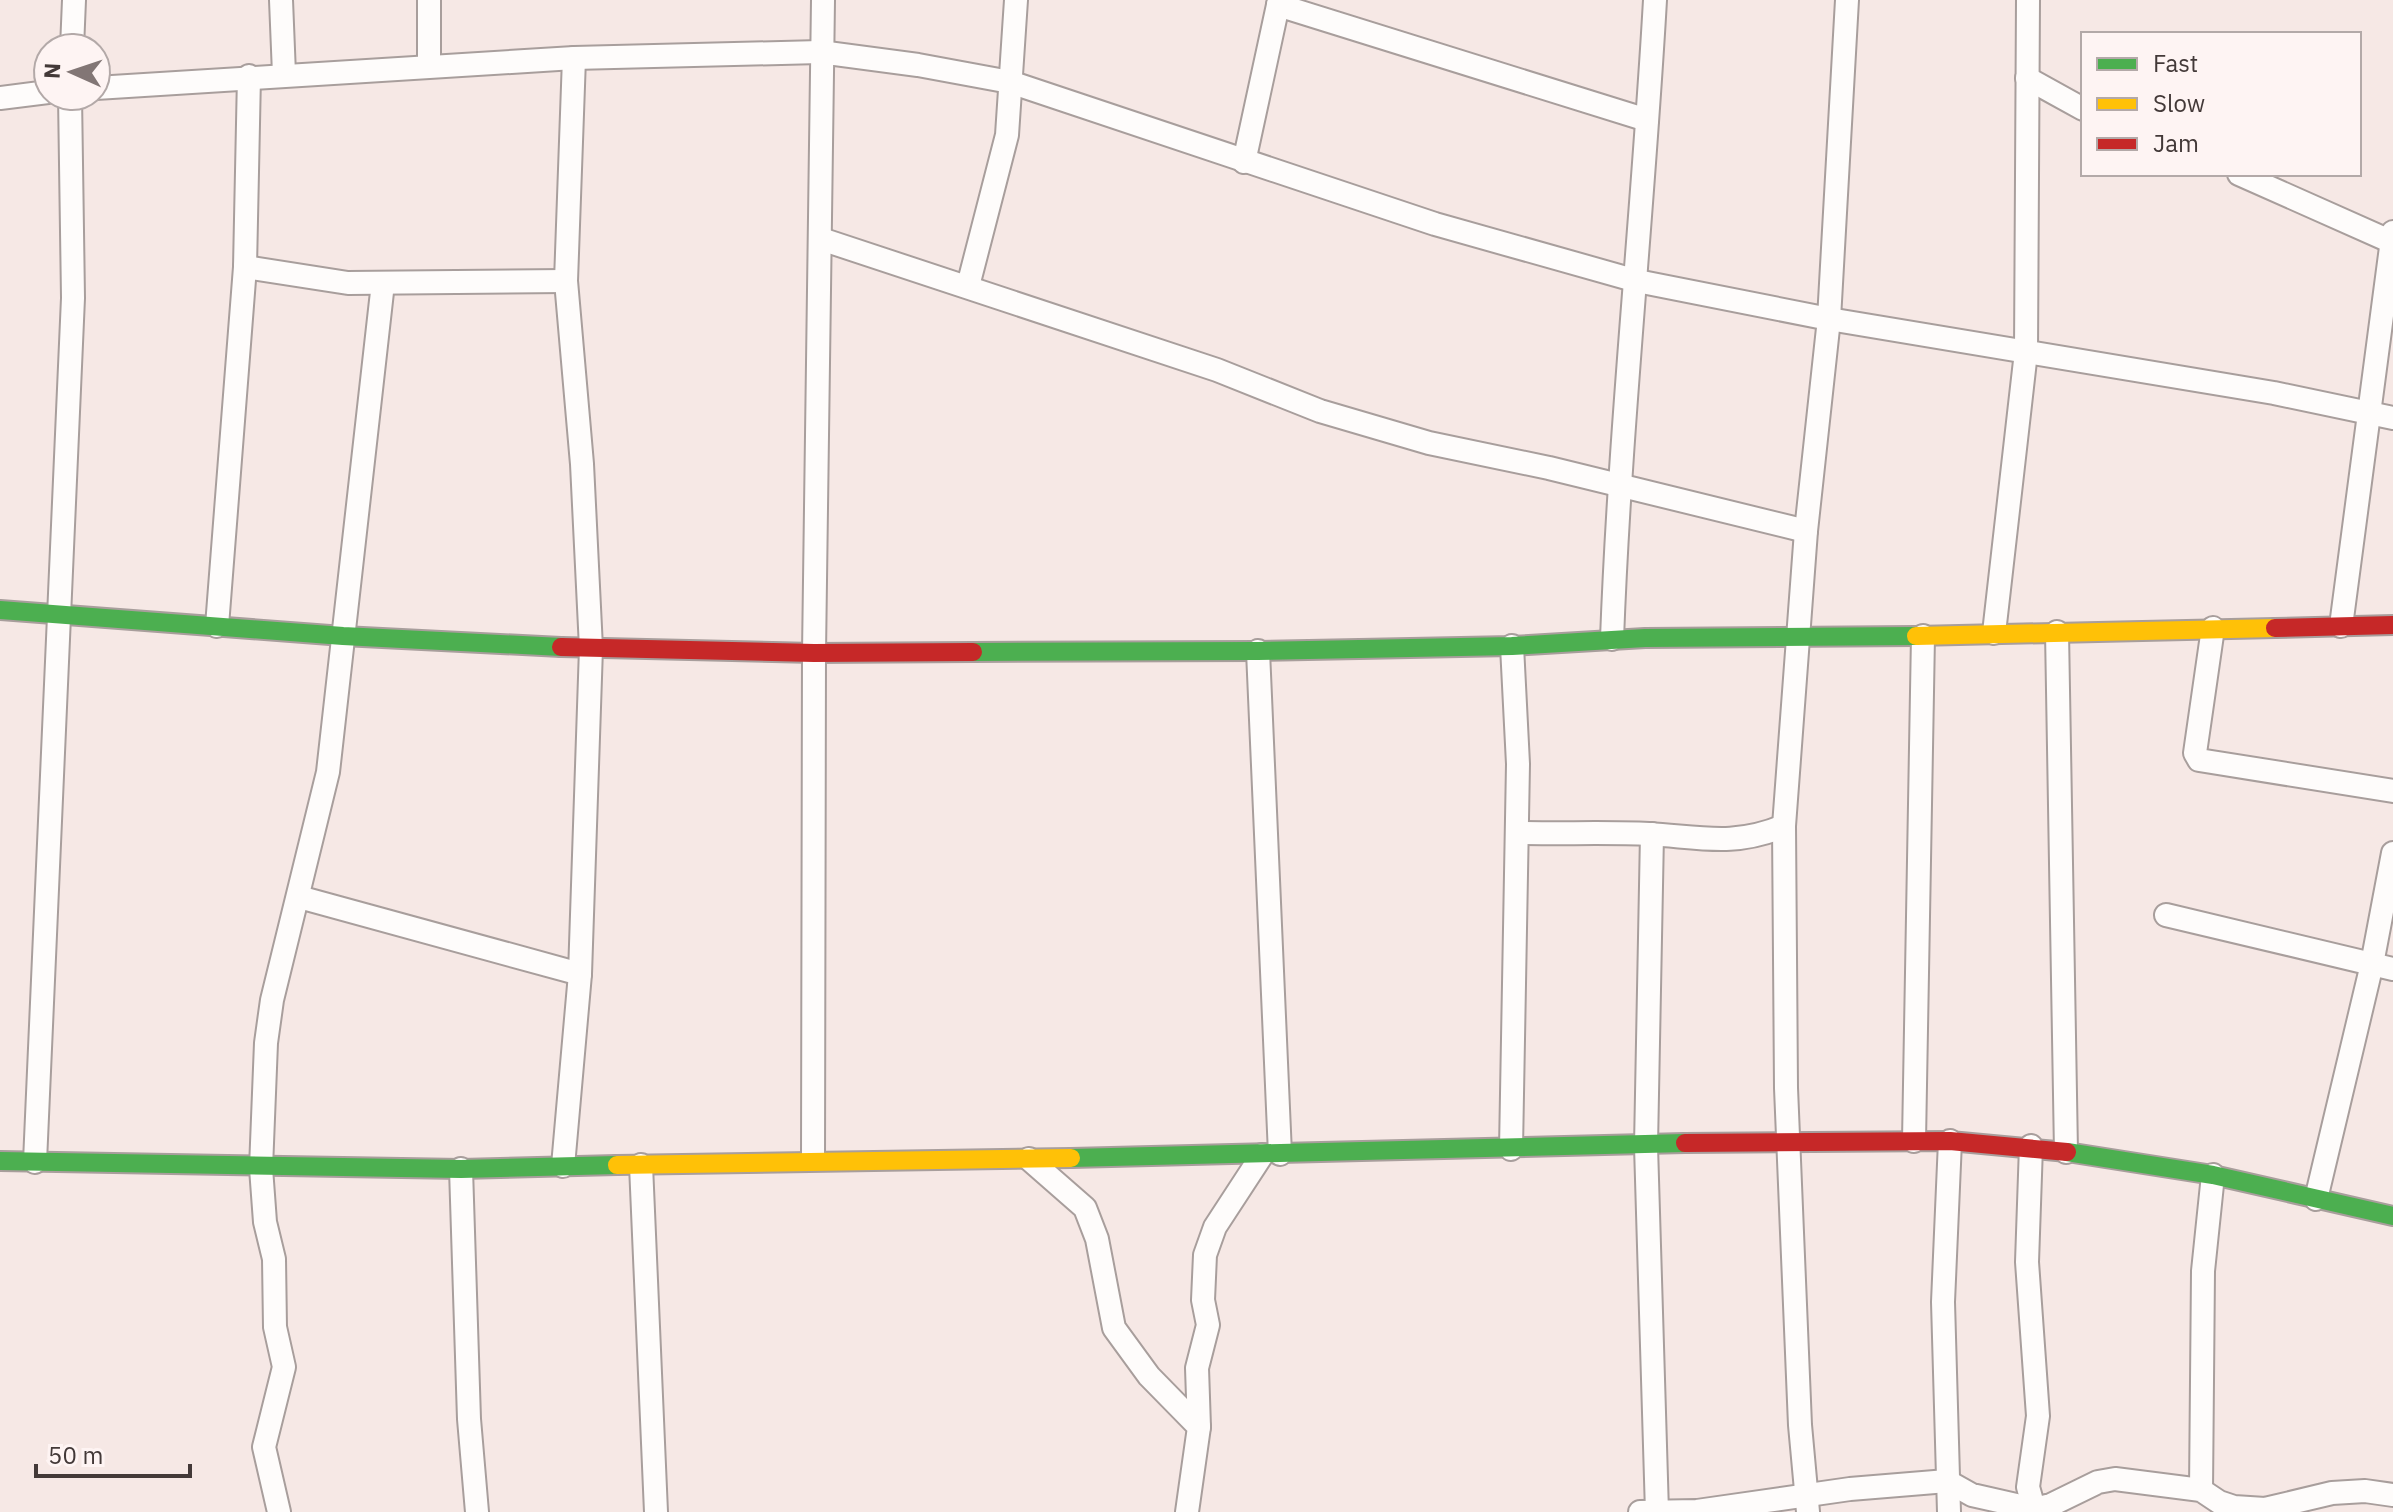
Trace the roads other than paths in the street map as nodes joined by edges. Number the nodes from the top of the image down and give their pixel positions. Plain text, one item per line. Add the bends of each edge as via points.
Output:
1 (74, 0) edge
2 (281, 0) edge
3 (429, 0) edge
4 (823, 0) edge
5 (1016, 0) edge
6 (1655, 0) edge
7 (1847, 0) edge
8 (2028, 0) edge
9 (1279, 2) edge
10 (73, 32) edge
11 (820, 52) junction
12 (574, 58) junction
13 (429, 66) junction
14 (284, 74) junction
15 (249, 76) junction
16 (2027, 78) junction
17 (1010, 82) junction
18 (112, 87) edge
19 (32, 94) edge
20 (0, 98) edge
21 (2081, 108) edge
22 (70, 112) edge
23 (1647, 120) junction
24 (1244, 162) junction
25 (2244, 176) edge
26 (2392, 237) edge
27 (821, 239) junction
28 (245, 267) junction
29 (2391, 267) edge
30 (566, 281) junction
31 (1637, 281) junction
32 (383, 283) junction
33 (968, 286) junction
34 (1829, 319) junction
35 (2026, 352) junction
36 (2368, 412) junction
37 (2393, 418) edge
38 (1618, 485) junction
39 (1806, 531) junction
40 (0, 610) edge
41 (57, 614) junction
42 (2393, 625) edge
43 (217, 626) junction
44 (2341, 626) junction
45 (2213, 628) junction
46 (2057, 632) junction
47 (1994, 633) junction
48 (343, 636) junction
49 (1923, 636) junction
50 (1797, 637) junction
51 (1612, 639) junction
52 (1512, 646) junction
53 (591, 648) junction
54 (1258, 651) junction
55 (814, 653) junction
56 (2393, 791) edge
57 (1784, 826) junction
58 (1518, 833) junction
59 (1652, 834) junction
60 (2393, 853) edge
61 (299, 897) junction
62 (2166, 915) dead end
63 (2382, 967) edge
64 (580, 974) junction
65 (1790, 1140) junction
66 (1914, 1141) junction
67 (1950, 1141) junction
68 (1646, 1146) junction
69 (2031, 1146) junction
70 (1511, 1149) junction
71 (2066, 1152) junction
72 (1271, 1154) junction
73 (813, 1159) junction
74 (1029, 1159) junction
75 (0, 1161) edge
76 (35, 1162) junction
77 (641, 1165) junction
78 (563, 1166) junction
79 (261, 1168) junction
80 (461, 1169) junction
81 (2213, 1175) junction
82 (2316, 1199) junction
83 (2393, 1216) edge
84 (1199, 1427) junction
85 (1947, 1481) junction
86 (2201, 1490) junction
87 (2393, 1495) edge
88 (1807, 1504) edge
89 (2034, 1510) edge
90 (1651, 1511) edge
91 (279, 1512) edge
92 (477, 1512) edge
93 (656, 1512) edge
94 (1187, 1512) edge
95 (1949, 1512) edge

1 - 10 street
2 - 14 street
3 - 13 street
4 - 11 street
5 - 17 street
6 - 23 street
7 - 34 street
8 - 16 street
9 - 23 street
9 - 24 street
11 - 12 street
11 - 17 street
11 - 27 street
12 - 13 street
12 - 30 street
13 - 14 street
14 - 15 street
15 - 18 street
15 - 28 street
16 - 21 street
16 - 35 street
17 - 24 street
17 - 33 street via 1007,135
19 - 20 street
22 - 41 street via 73,298
23 - 31 street
24 - 31 street
25 - 26 street
26 - 29 street
27 - 33 street
27 - 55 street
28 - 32 street via 348,283
28 - 43 street
29 - 36 street
30 - 32 street
30 - 53 street
31 - 34 street
31 - 38 street
32 - 48 street
33 - 38 street via 1217,370 1320,411 1429,443
34 - 35 street
34 - 39 street
35 - 36 street
35 - 47 street
36 - 37 street
36 - 44 street
38 - 39 street
38 - 51 street
39 - 50 street
40 - 41 street
41 - 43 street
41 - 76 street
42 - 44 street
43 - 48 street
44 - 45 street
45 - 46 street
45 - 56 street via 2195,753 2199,760
46 - 47 street
46 - 71 street
47 - 49 street
48 - 53 street
48 - 61 street via 328,772
49 - 50 street
49 - 66 street
50 - 51 street
50 - 57 street
51 - 52 street
52 - 54 street
52 - 58 street
53 - 55 street
53 - 64 street
54 - 55 street
54 - 72 street
55 - 73 street
57 - 59 street via 1764,834 1712,840
57 - 65 street
58 - 59 street
58 - 70 street
59 - 68 street
60 - 63 street
61 - 64 street
61 - 79 street via 272,1000
62 - 63 street
63 - 82 street
64 - 78 street
65 - 66 street
65 - 68 street
65 - 88 street
66 - 67 street
67 - 69 street
67 - 85 street via 1943,1302
68 - 70 street
68 - 90 street
69 - 71 street
69 - 89 street via 2027,1262 2038,1416 2028,1487
70 - 72 street
71 - 81 street
72 - 74 street
72 - 84 street via 1215,1227 1205,1255 1208,1325 1197,1368
73 - 74 street
73 - 77 street
74 - 84 street via 1085,1208 1097,1239 1114,1328 1149,1376
75 - 76 street
76 - 79 street
77 - 78 street
77 - 93 street
78 - 80 street
79 - 80 street
79 - 91 street via 274,1259 275,1327 284,1367 264,1438
80 - 92 street
81 - 82 street
81 - 86 street via 2203,1271
82 - 83 street
84 - 94 street
85 - 88 street
85 - 89 street via 1972,1495
85 - 95 street
86 - 87 street via 2234,1507 2265,1509 2332,1493
86 - 89 street via 2115,1479
88 - 90 street

